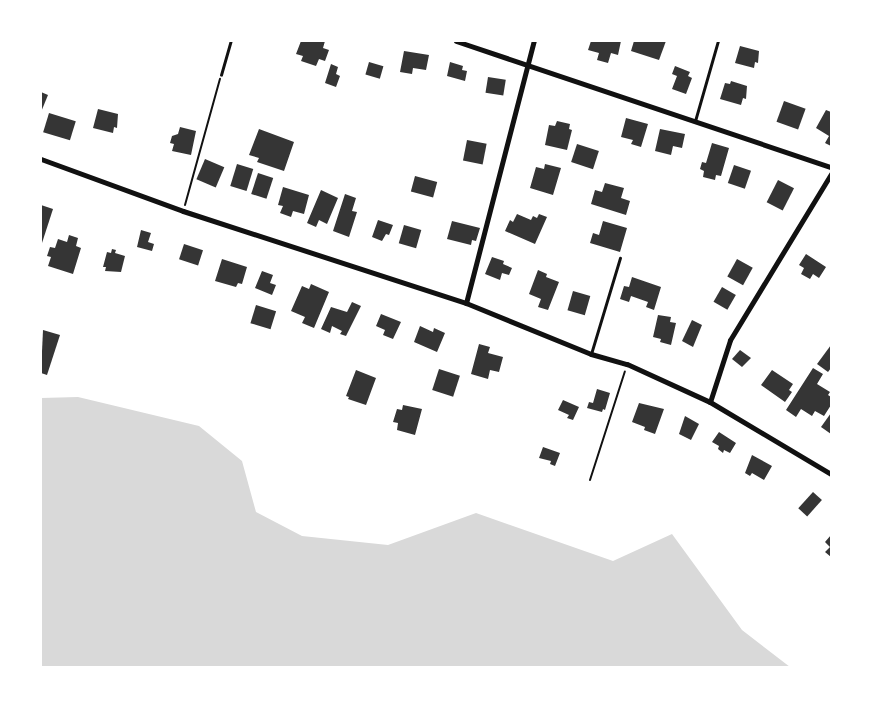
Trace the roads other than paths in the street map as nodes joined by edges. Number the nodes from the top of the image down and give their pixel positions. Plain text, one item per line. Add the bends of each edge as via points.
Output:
1 (231, 41) edge
2 (456, 41) edge
3 (534, 41) edge
4 (718, 41) edge
5 (527, 64) junction
6 (221, 75) road end
7 (695, 121) junction
8 (41, 159) edge
9 (831, 167) edge
10 (831, 174) edge
11 (620, 258) dead end
12 (466, 303) junction
13 (591, 354) junction
14 (710, 402) junction
15 (831, 474) edge

1 - 6 lane
2 - 5 street
3 - 5 street
4 - 7 lane
5 - 7 street
5 - 12 street
7 - 9 street
8 - 12 street via 183,210
10 - 14 street via 730,340
11 - 13 lane
12 - 13 street
13 - 14 street via 627,364
14 - 15 street

